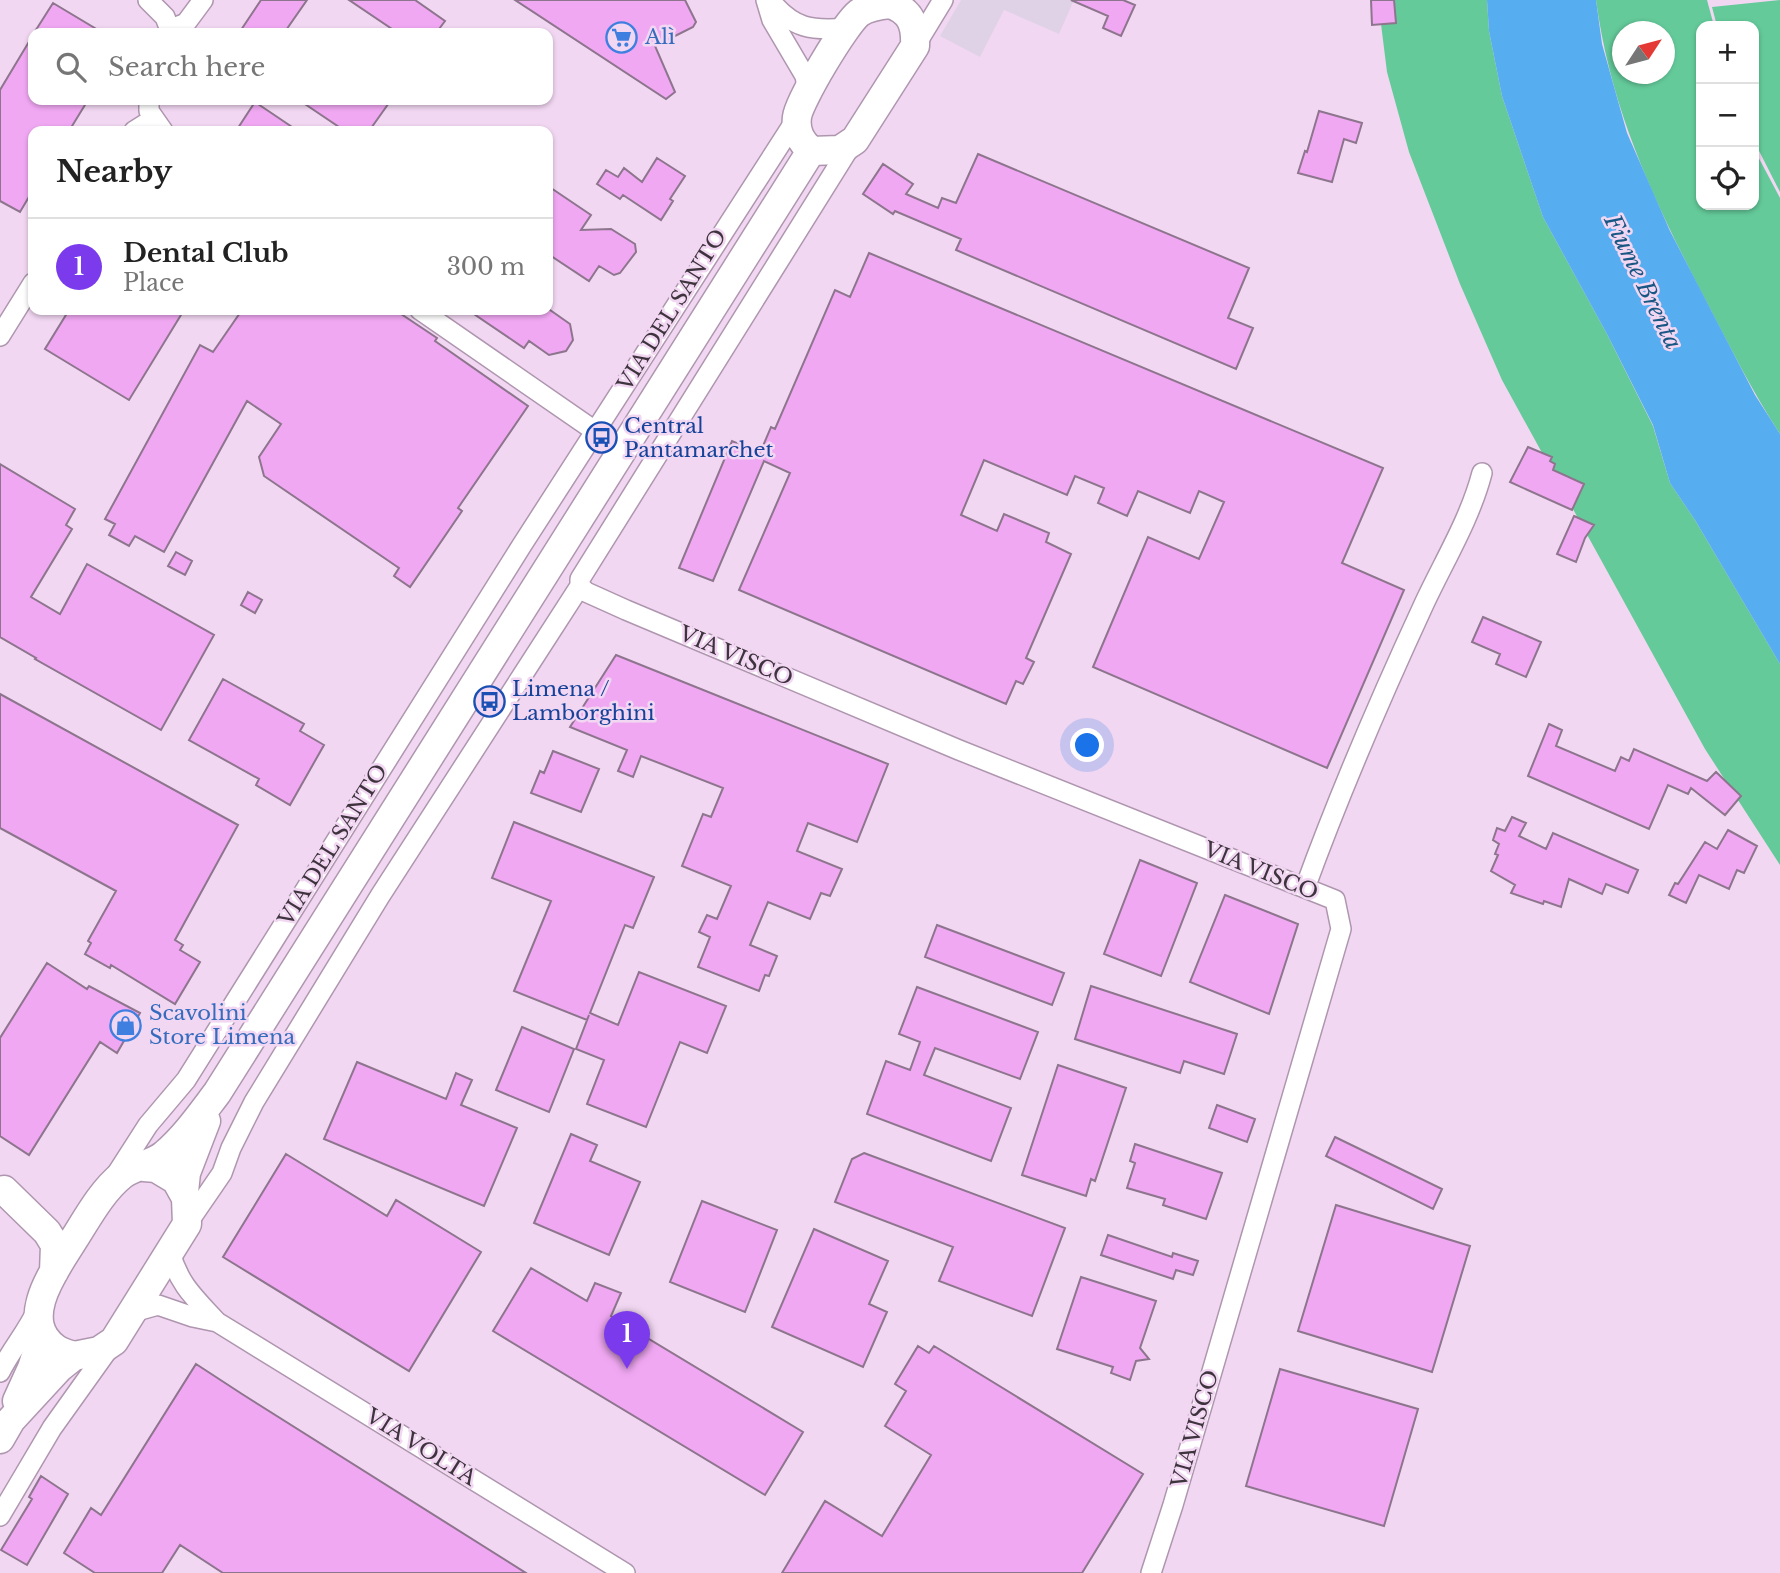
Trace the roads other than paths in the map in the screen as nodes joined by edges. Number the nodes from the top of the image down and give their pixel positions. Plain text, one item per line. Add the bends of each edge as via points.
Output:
1 (148, 0) edge
2 (203, 0) edge
3 (768, 0) edge
4 (943, 0) edge
5 (904, 4) edge
6 (857, 14) edge
7 (170, 28) edge
8 (177, 28) edge
9 (915, 46) junction
10 (808, 92) junction
11 (149, 105) edge
12 (797, 118) junction
13 (158, 125) edge
14 (855, 139) junction
15 (811, 151) junction
16 (714, 244) junction
17 (741, 261) junction
18 (28, 291) edge
19 (427, 315) edge
20 (0, 336) edge
21 (595, 431) junction
22 (1482, 473) dead end
23 (580, 586) junction
24 (481, 610) junction
25 (509, 627) junction
26 (1305, 888) junction
27 (217, 1093) junction
28 (144, 1167) junction
29 (2, 1189) edge
30 (184, 1192) junction
31 (102, 1198) junction
32 (187, 1224) junction
33 (170, 1252) junction
34 (54, 1272) junction
35 (39, 1306) junction
36 (133, 1312) junction
37 (217, 1322) junction
38 (43, 1334) junction
39 (114, 1341) junction
40 (74, 1356) junction
41 (0, 1373) edge
42 (6, 1430) edge
43 (0, 1516) edge
44 (625, 1573) edge
45 (1151, 1573) edge

1 - 7 street
2 - 8 street
3 - 6 street via 787,19 807,28 821,30
3 - 10 street via 772,20 805,76
4 - 9 street
5 - 6 street via 872,7
5 - 9 street via 916,33
6 - 10 street, VIA DEL SANTO
9 - 14 street
10 - 12 street, VIA DEL SANTO
11 - 13 street
12 - 15 street via 801,141
12 - 16 street, VIA DEL SANTO
14 - 15 street via 840,150
14 - 23 street via 580,579
15 - 17 street
16 - 17 street
16 - 21 street, VIA DEL SANTO
17 - 25 street
18 - 20 street
19 - 21 street
21 - 24 street, VIA DEL SANTO
22 - 26 street via 1475,499 1424,603 1334,810
23 - 26 street, VIA VISCO via 626,610 959,750
23 - 32 street via 380,896 254,1102 222,1172
24 - 25 street
24 - 31 street, VIA DEL SANTO via 186,1080 148,1125
25 - 27 street
26 - 45 street, VIA VISCO via 1335,900 1341,929
27 - 28 street via 177,1143
27 - 30 street via 186,1173
28 - 30 street via 156,1168 176,1180
28 - 31 street via 132,1169
29 - 31 street via 58,1214 77,1214
29 - 34 street via 47,1231 55,1245
30 - 32 street
31 - 34 street
32 - 33 street
33 - 36 street
33 - 37 street via 175,1273
34 - 35 street
35 - 38 street
35 - 41 street
36 - 37 street via 158,1305
36 - 39 street
37 - 44 street, VIA VOLTA
38 - 40 street via 55,1348
38 - 42 street
39 - 40 street via 99,1351
39 - 43 street via 52,1428
40 - 42 street

